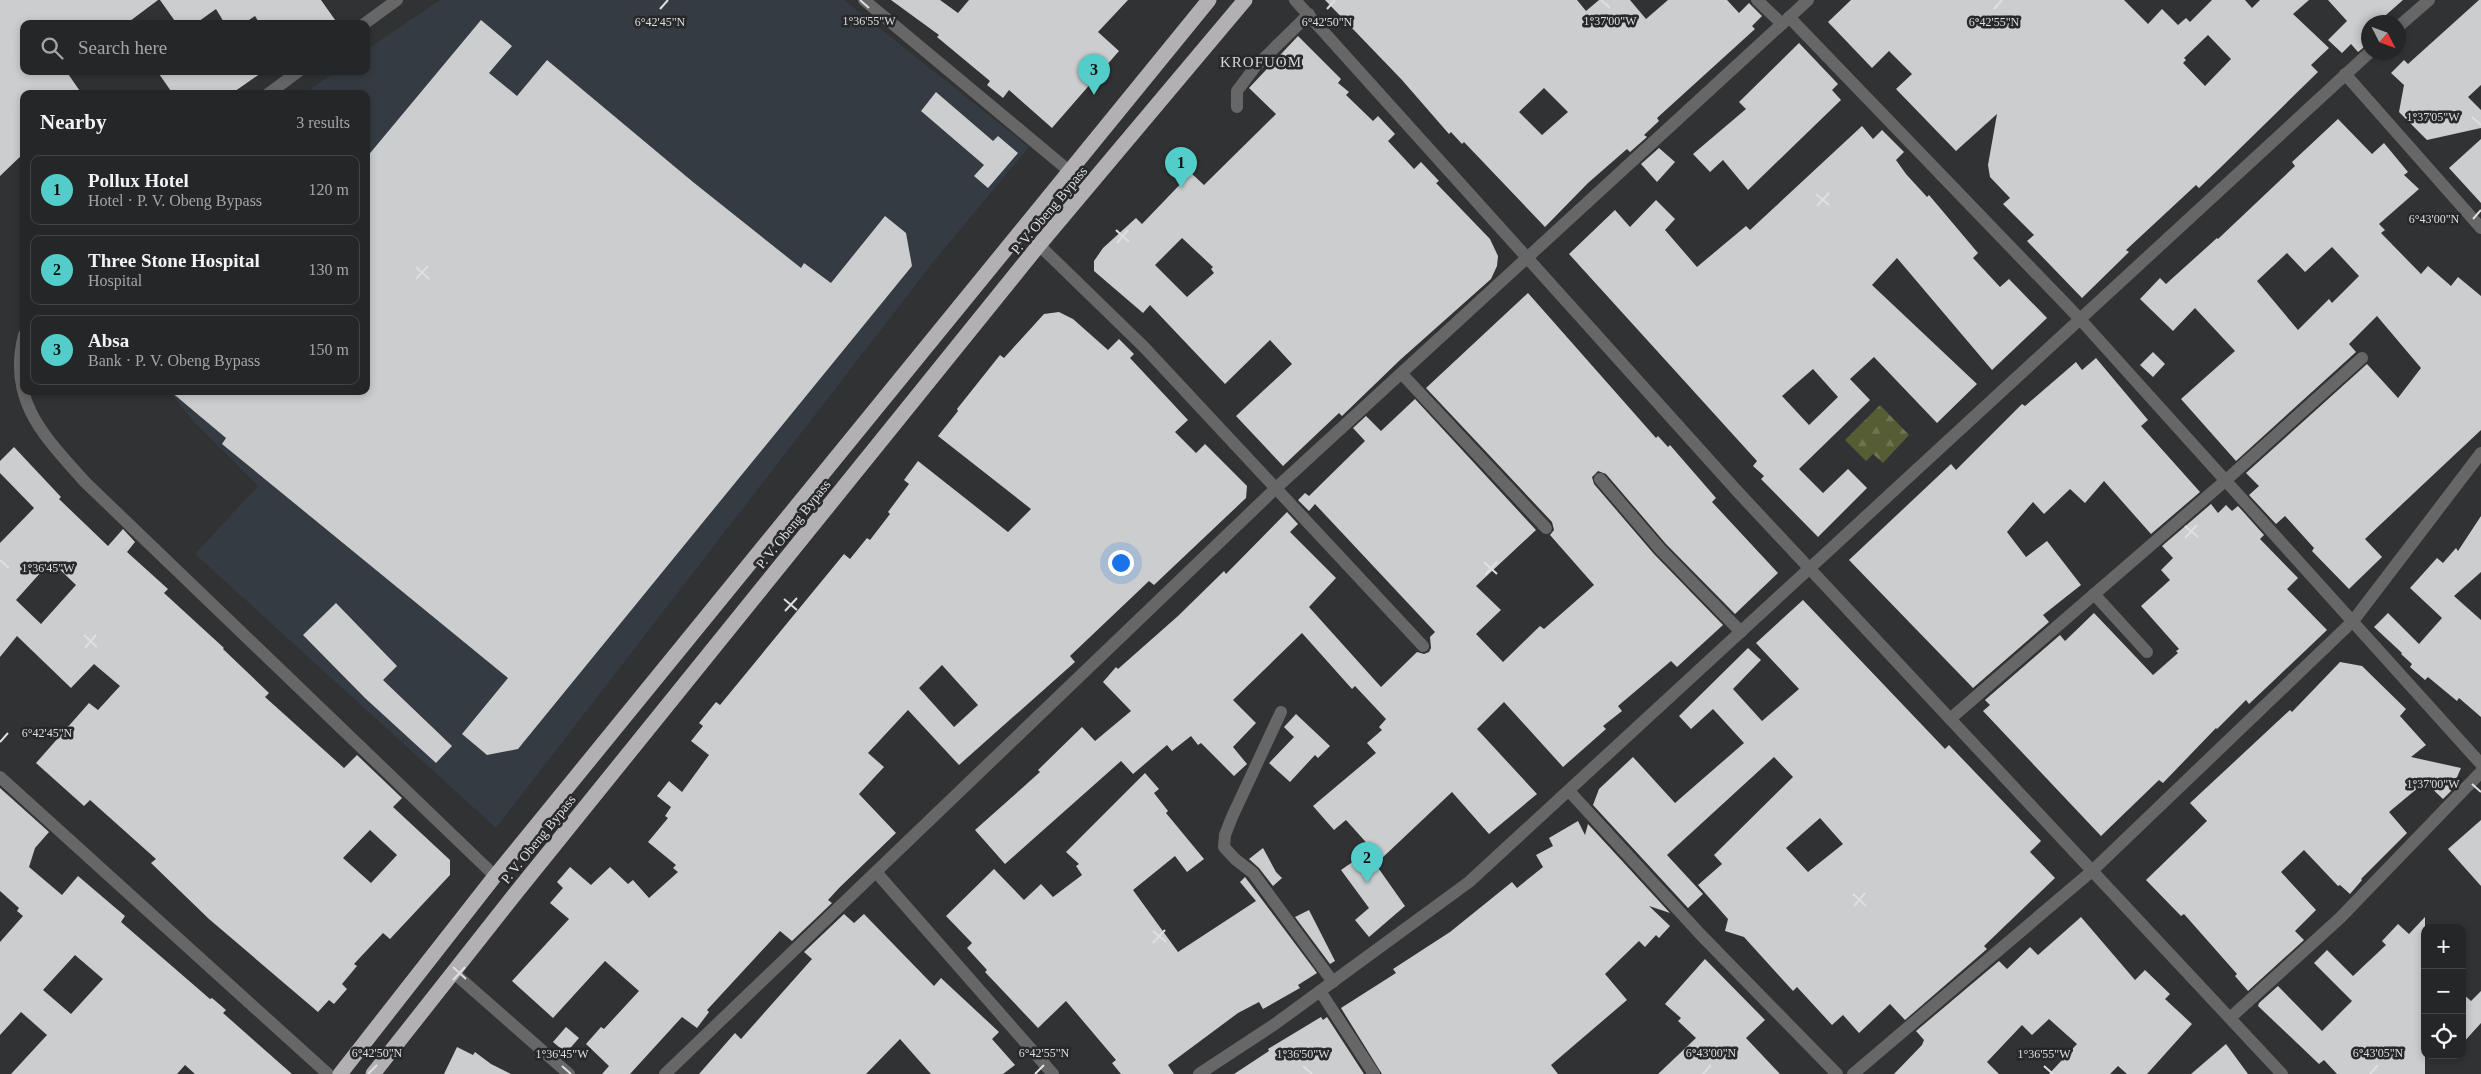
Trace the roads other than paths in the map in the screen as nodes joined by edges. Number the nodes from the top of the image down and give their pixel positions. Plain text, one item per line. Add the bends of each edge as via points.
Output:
1 (397, 0) edge
2 (864, 0) edge
3 (1208, 0) edge
4 (1245, 0) edge
5 (1295, 0) edge
6 (1757, 0) edge
7 (1808, 0) edge
8 (2429, 0) edge
9 (1309, 14) junction
10 (370, 20) edge
11 (2406, 20) edge
12 (1785, 21) junction
13 (2361, 60) edge
14 (2345, 74) junction
15 (294, 75) edge
16 (273, 90) edge
17 (1237, 107) dead end
18 (1068, 170) junction
19 (2481, 228) edge
20 (1039, 245) junction
21 (1528, 258) junction
22 (2079, 318) junction
23 (20, 349) edge
24 (2362, 358) dead end
25 (1402, 374) junction
26 (20, 383) edge
27 (24, 395) edge
28 (2481, 453) edge
29 (1600, 479) dead end
30 (2225, 481) junction
31 (1275, 489) junction
32 (1546, 528) dead end
33 (1809, 570) junction
34 (2094, 594) junction
35 (2353, 621) junction
36 (1741, 632) junction
37 (1424, 646) dead end
38 (2147, 652) dead end
39 (1281, 712) dead end
40 (1950, 719) junction
41 (2481, 764) edge
42 (2481, 772) edge
43 (0, 777) edge
44 (1569, 791) junction
45 (2092, 871) junction
46 (876, 872) junction
47 (495, 876) junction
48 (454, 973) junction
49 (1333, 982) junction
50 (1320, 992) junction
51 (2230, 1018) junction
52 (328, 1074) edge
53 (340, 1074) edge
54 (373, 1074) edge
55 (568, 1074) edge
56 (665, 1074) edge
57 (1053, 1074) edge
58 (1199, 1074) edge
59 (1374, 1074) edge
60 (1837, 1074) edge
61 (1853, 1074) edge
62 (2282, 1074) edge

1 - 10 street
2 - 18 street
3 - 18 highway, P. V. Obeng Bypass
4 - 20 highway, P. V. Obeng Bypass
5 - 9 street
6 - 12 street
7 - 12 street
8 - 11 street
9 - 17 street via 1255,67 1237,91
9 - 21 street
12 - 21 street
12 - 22 street
13 - 14 street
14 - 19 street
14 - 22 street
15 - 16 street
18 - 47 highway, P. V. Obeng Bypass
20 - 31 street via 1144,347
20 - 48 highway, P. V. Obeng Bypass
21 - 25 street
21 - 33 street
22 - 30 street
22 - 33 street
23 - 26 street
24 - 30 street
25 - 31 street
25 - 32 street
27 - 47 street via 28,411 85,482
28 - 35 street
29 - 36 street via 1660,549
30 - 34 street
30 - 35 street
31 - 37 street
31 - 46 street
33 - 36 street
33 - 40 street
34 - 38 street
34 - 40 street
35 - 41 street
35 - 45 street
36 - 44 street
39 - 49 street via 1232,817 1224,847 1253,873
40 - 45 street
42 - 51 street via 2340,918
43 - 52 street
44 - 49 street via 1469,882
44 - 60 street via 1701,935
45 - 51 street
45 - 61 street
46 - 56 street
46 - 57 street
47 - 53 highway, P. V. Obeng Bypass
48 - 54 highway, P. V. Obeng Bypass
48 - 55 street
49 - 50 street
50 - 58 street
50 - 59 street
51 - 62 street

